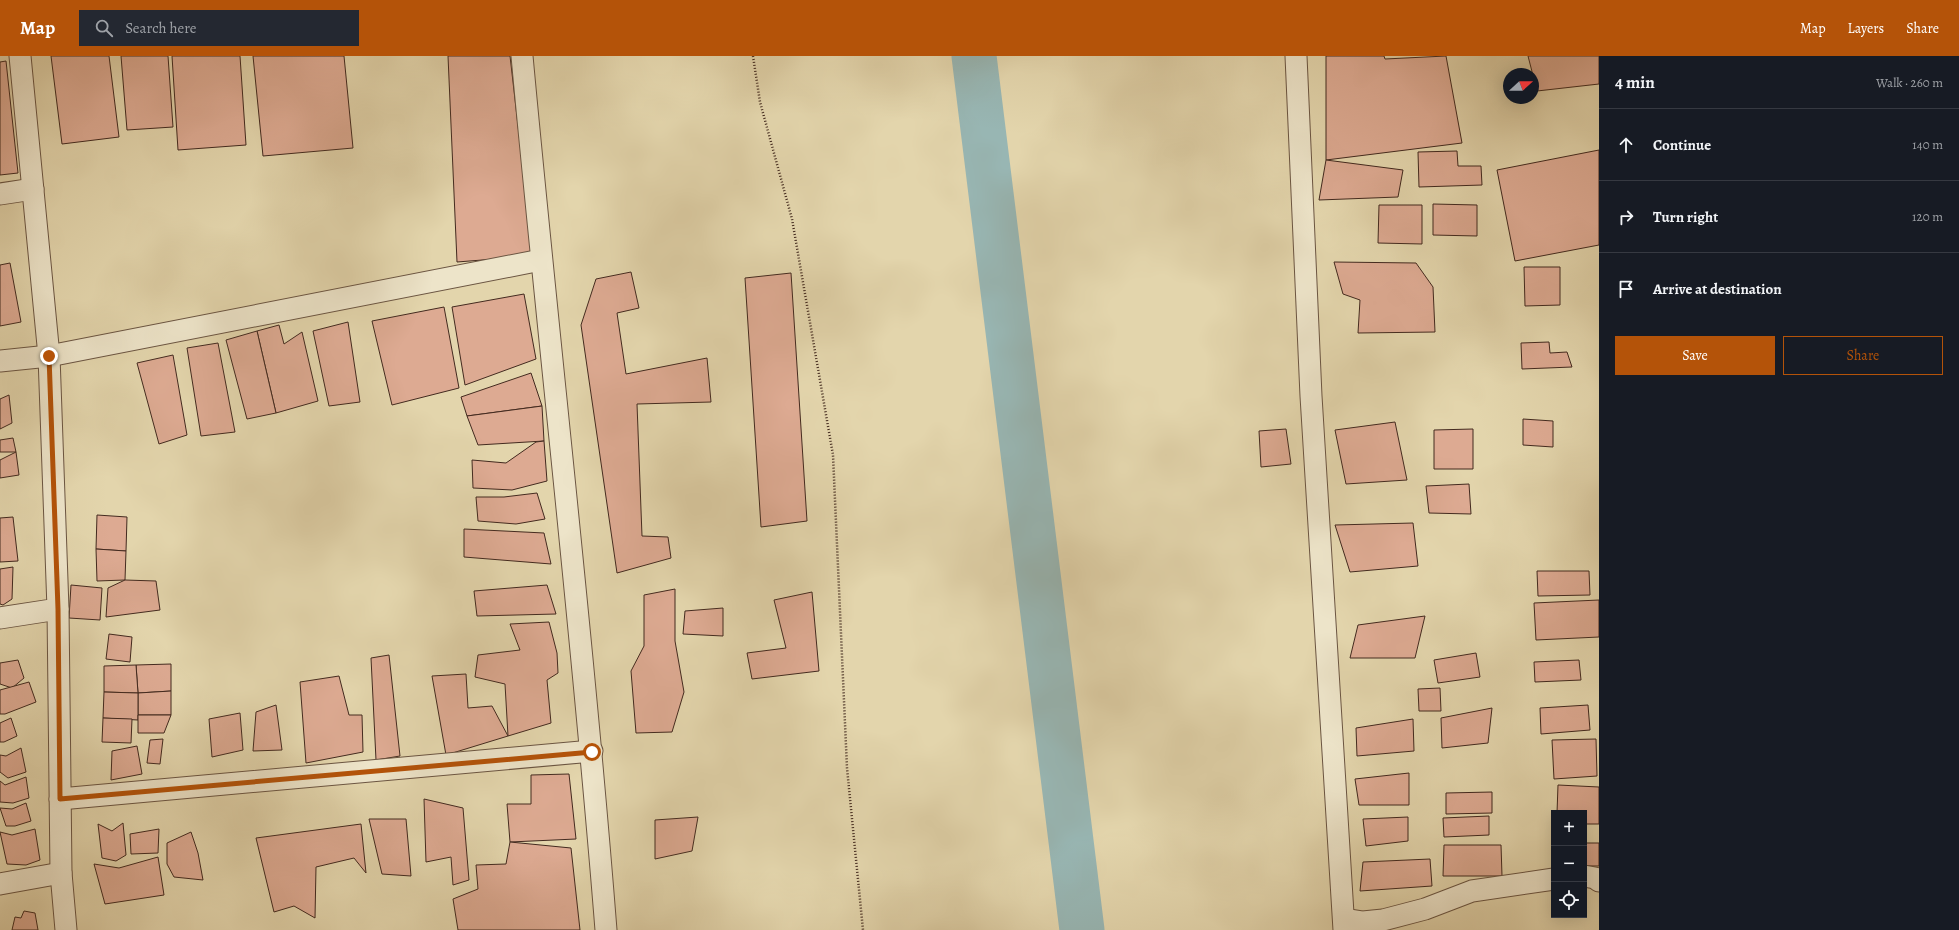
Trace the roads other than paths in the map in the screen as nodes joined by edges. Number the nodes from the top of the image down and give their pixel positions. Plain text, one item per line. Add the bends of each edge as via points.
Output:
1 (20, 56) edge
2 (522, 56) edge
3 (1296, 56) edge
4 (33, 189) junction
5 (0, 194) edge
6 (541, 260) junction
7 (49, 356) junction
8 (0, 361) edge
9 (58, 609) junction
10 (0, 618) edge
11 (592, 752) junction
12 (60, 799) junction
13 (61, 874) junction
14 (1587, 877) edge
15 (1551, 879) edge
16 (1599, 881) edge
17 (0, 884) edge
18 (1344, 924) edge
19 (66, 930) edge
20 (606, 930) edge

1 - 4 street
2 - 6 street
3 - 18 street via 1311,396
4 - 5 street
4 - 7 street
6 - 7 street
6 - 11 street
7 - 8 street
7 - 9 street
9 - 10 street
9 - 12 street
11 - 12 street
11 - 20 street
12 - 13 street
13 - 17 street
13 - 19 street
14 - 16 street
15 - 18 street via 1472,891 1424,909 1383,920

